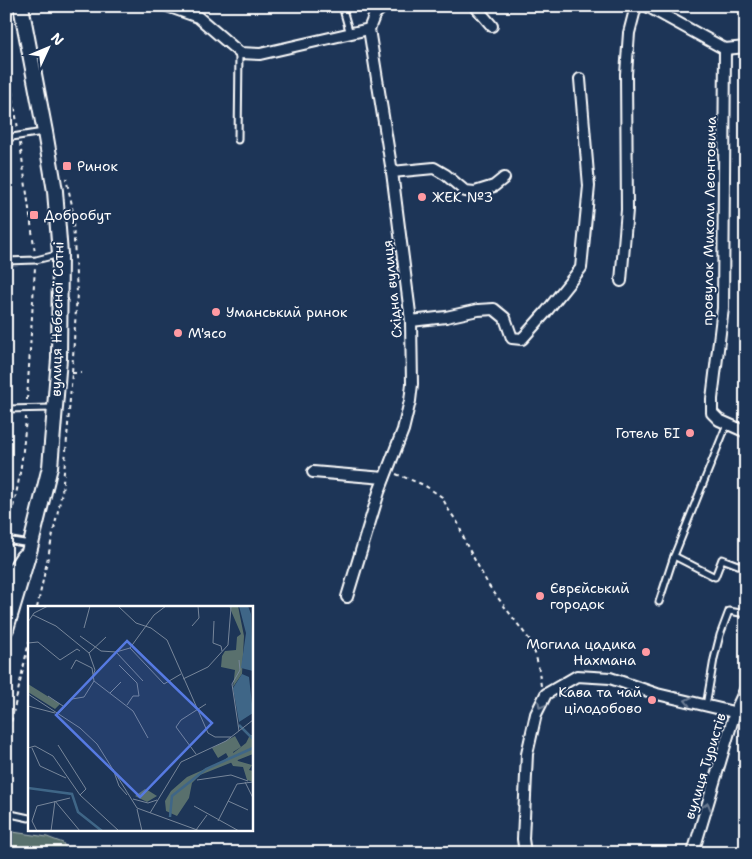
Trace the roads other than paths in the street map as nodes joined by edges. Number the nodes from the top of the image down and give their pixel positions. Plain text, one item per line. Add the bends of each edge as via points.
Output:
1 (21, 6) edge
2 (167, 6) edge
3 (342, 6) edge
4 (384, 6) edge
5 (475, 6) edge
6 (636, 6) edge
7 (647, 6) edge
8 (492, 26) dead end
9 (370, 29) junction
10 (350, 34) junction
11 (746, 47) edge
12 (725, 49) junction
13 (240, 53) junction
14 (580, 79) dead end
15 (45, 132) junction
16 (6, 138) edge
17 (238, 140) dead end
18 (392, 172) junction
19 (504, 178) dead end
20 (60, 254) junction
21 (6, 261) edge
22 (621, 281) dead end
23 (411, 321) junction
24 (56, 408) junction
25 (6, 409) edge
26 (723, 422) junction
27 (746, 432) edge
28 (313, 472) dead end
29 (386, 474) junction
30 (6, 540) edge
31 (31, 544) junction
32 (674, 556) junction
33 (746, 568) edge
34 (6, 583) edge
35 (347, 598) dead end
36 (659, 602) dead end
37 (746, 614) edge
38 (6, 629) edge
39 (746, 688) edge
40 (706, 706) junction
41 (741, 713) edge
42 (6, 813) edge
43 (28, 818) edge
44 (525, 853) edge
45 (692, 853) edge

1 - 15 main road, вулиця Небесної Сотні
2 - 13 street via 198,17
3 - 10 lane
4 - 9 street via 375,14
5 - 8 street
6 - 22 street via 629,33 626,74 627,210
7 - 12 street
9 - 10 street
9 - 18 street, Східна вулиця
10 - 13 street via 260,54
11 - 12 street
12 - 26 street, провулок Миколи Леонтовича via 723,308 712,399 712,413
13 - 17 lane
14 - 23 street via 589,186 581,268 522,339 512,338 505,318 494,309
15 - 16 lane
15 - 20 main road, вулиця Небесної Сотні via 55,191
18 - 19 street via 434,168 465,191 475,192 494,186
18 - 23 street, Східна вулиця
20 - 21 lane via 36,260
20 - 24 main road, вулиця Небесної Сотні
23 - 29 street, Східна вулиця via 410,401
24 - 25 lane
24 - 31 main road, вулиця Небесної Сотні via 50,467
26 - 27 street
26 - 32 lane
28 - 29 street
29 - 35 street, Східна вулиця
30 - 31 lane
31 - 34 main road
31 - 38 main road, вулиця Небесної Сотні
32 - 33 lane via 715,577 722,559
32 - 36 lane
37 - 40 lane via 729,611 714,659
39 - 41 street, вулиця Туристів
40 - 41 street
40 -> 44 street via 610,678 577,676 546,694 536,714 527,754
45 -> 41 street, вулиця Туристів
42 - 43 lane

